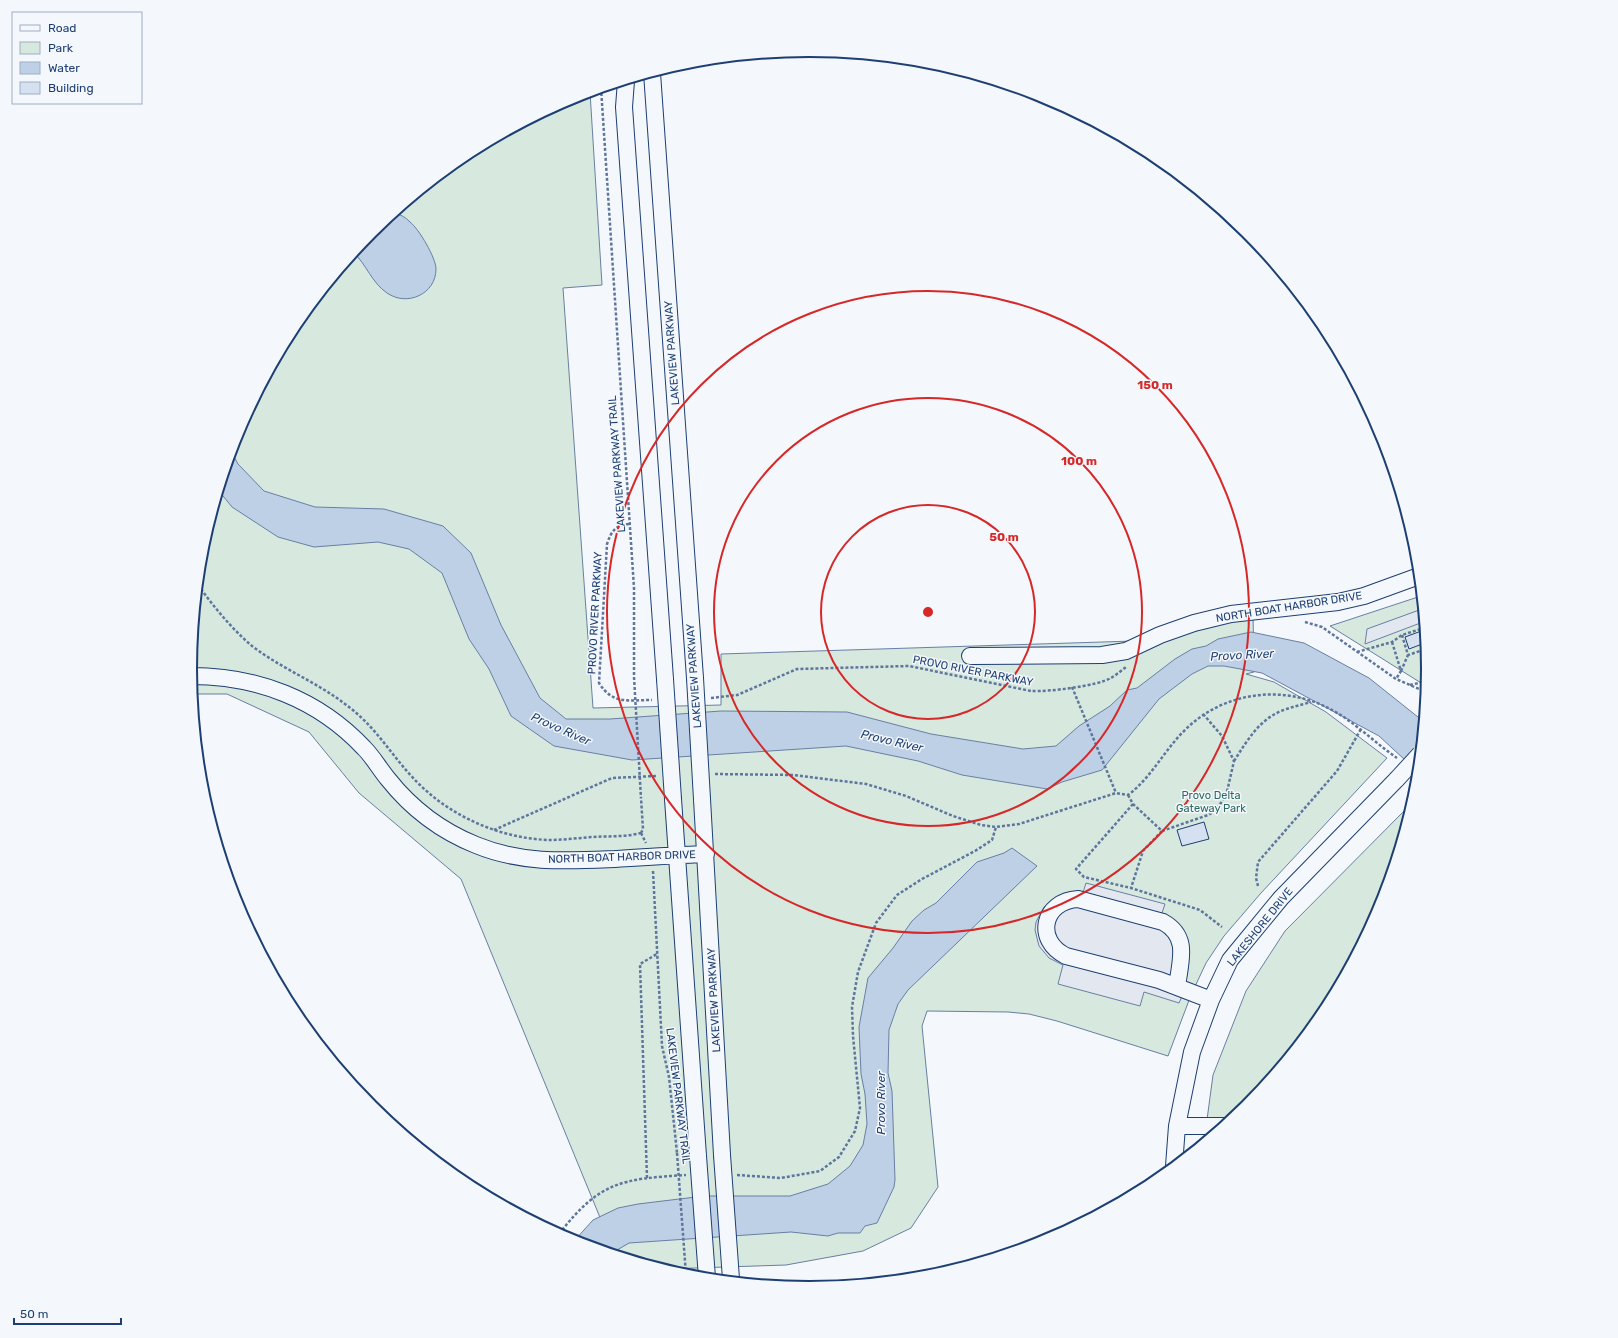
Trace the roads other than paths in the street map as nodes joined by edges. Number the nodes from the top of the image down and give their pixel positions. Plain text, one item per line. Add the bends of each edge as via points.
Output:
1 (652, 78) edge
2 (626, 85) edge
3 (622, 86) edge
4 (624, 107) junction
5 (1414, 578) edge
6 (970, 656) dead end
7 (197, 676) edge
8 (1414, 761) edge
9 (706, 854) junction
10 (676, 855) junction
11 (1177, 987) junction
12 (1211, 1000) junction
13 (1177, 1126) junction
14 (1216, 1126) edge
15 (1174, 1160) edge
16 (707, 1272) edge
17 (731, 1276) edge

1 - 9 street, LAKEVIEW PARKWAY, bridge
2 - 4 street
3 - 4 street
4 - 10 street, bridge
5 - 6 street, NORTH BOAT HARBOR DRIVE via 1364,596 1338,602 1246,612 1194,623 1126,651 1102,655
7 - 10 street, NORTH BOAT HARBOR DRIVE via 229,678 268,686 293,696 321,712 360,744 415,808 446,830 476,845 507,855 556,862
8 - 12 street, LAKESHORE DRIVE, bridge via 1281,898 1230,960
9 - 10 street, NORTH BOAT HARBOR DRIVE
9 - 17 street, LAKEVIEW PARKWAY, bridge
10 - 16 street, bridge
11 - 11 street via 1059,953 1047,935 1050,914 1058,904 1078,899 1163,922 1179,937 1182,948
11 - 12 street
12 - 13 street, LAKESHORE DRIVE via 1192,1052
13 - 14 street
13 - 15 street, LAKESHORE DRIVE

